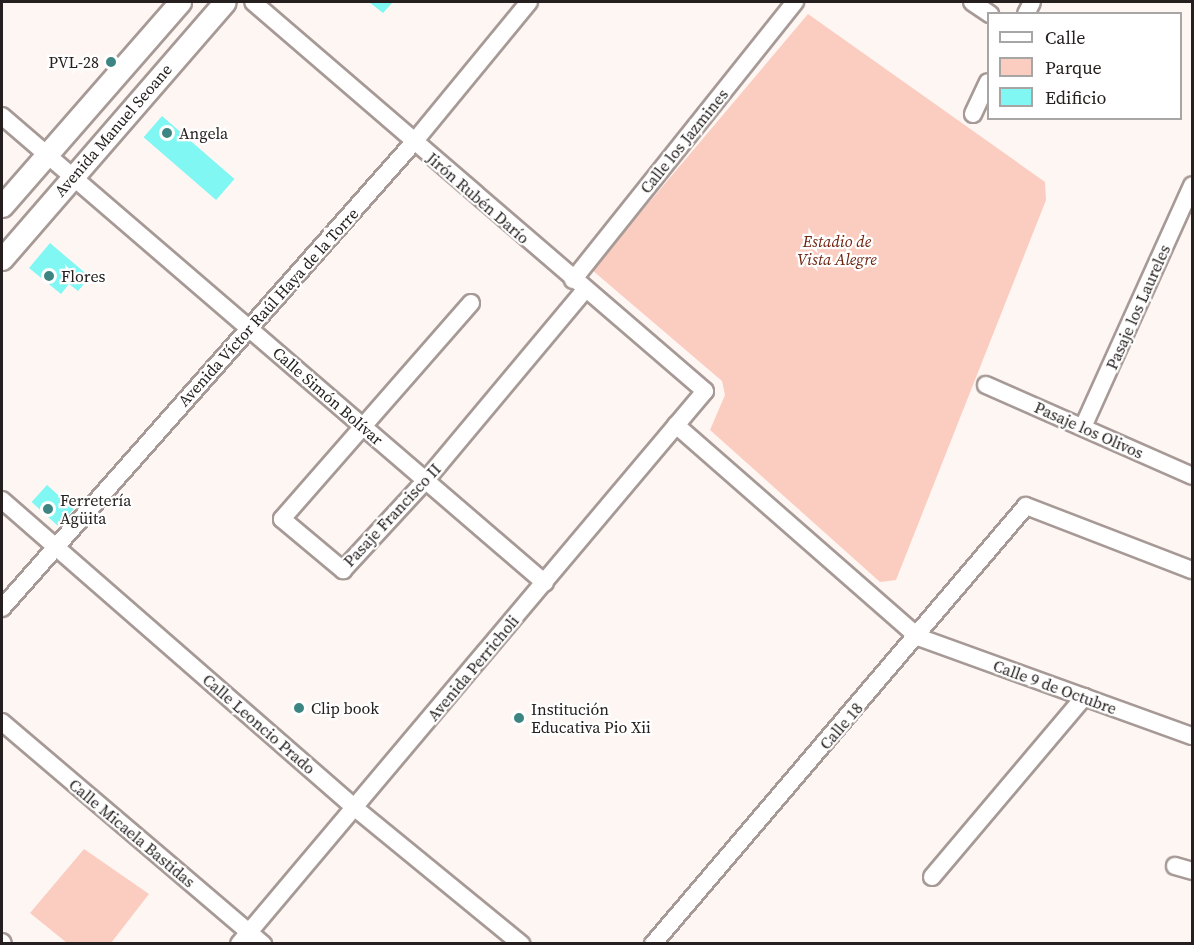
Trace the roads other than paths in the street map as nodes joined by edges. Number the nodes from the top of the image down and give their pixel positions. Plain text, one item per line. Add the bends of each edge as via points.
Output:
1 (180, 2) edge
2 (225, 2) edge
3 (253, 2) edge
4 (529, 2) edge
5 (795, 2) edge
6 (972, 2) edge
7 (987, 12) edge
8 (987, 84) edge
9 (973, 114) dead end
10 (2, 116) edge
11 (414, 142) junction
12 (45, 156) junction
13 (72, 177) junction
14 (1192, 186) edge
15 (2, 206) edge
16 (2, 259) edge
17 (579, 286) junction
18 (471, 303) dead end
19 (249, 327) junction
20 (986, 385) dead end
21 (705, 391) joint
22 (676, 425) junction
23 (364, 427) junction
24 (1083, 428) junction
25 (1192, 476) edge
26 (426, 480) junction
27 (2, 500) edge
28 (56, 546) junction
29 (1192, 570) edge
30 (545, 583) junction
31 (2, 608) edge
32 (918, 637) junction
33 (1084, 697) junction
34 (2, 722) edge
35 (1192, 736) edge
36 (355, 808) junction
37 (1175, 866) dead end
38 (1192, 871) edge
39 (932, 877) dead end
40 (244, 938) edge
41 (263, 944) edge
42 (521, 944) edge
43 (653, 944) edge

1 - 12 street, Avenida Manuel Seoane
2 - 13 street, Avenida Manuel Seoane
3 - 11 street, Jirón Rubén Darío
4 - 11 street, Avenida Víctor Raúl Haya de la Torre
5 - 17 street, Calle los Jazmines
6 - 7 street
8 - 9 street
10 - 12 street, Calle Simón Bolívar
11 - 17 street, Jirón Rubén Darío
11 - 19 street, Avenida Víctor Raúl Haya de la Torre
12 - 13 street, Calle Simón Bolívar
12 - 15 street, Avenida Manuel Seoane
13 - 16 street, Avenida Manuel Seoane
13 - 19 street, Calle Simón Bolívar
14 - 24 street, Pasaje los Laureles
17 - 21 street, Jirón Rubén Darío
17 - 26 street, Pasaje Francisco II
18 - 23 street, Pasaje Francisco II
19 - 23 street, Calle Simón Bolívar
19 - 28 street, Avenida Víctor Raúl Haya de la Torre
20 - 24 street, Pasaje los Olivos
21 - 22 street, Avenida Perricholi
22 - 30 street, Avenida Perricholi
22 - 32 street
23 - 26 street, Calle Simón Bolívar
23 - 26 street, Pasaje Francisco II via 282,519 343,570
24 - 25 street, Pasaje los Olivos
26 - 30 street, Calle Simón Bolívar
27 - 28 street, Calle Leoncio Prado
28 - 31 street, Avenida Víctor Raúl Haya de la Torre
28 - 36 street, Calle Leoncio Prado
29 - 32 street, Calle 18 via 1026,506
30 - 36 street, Avenida Perricholi
32 - 33 street, Calle 9 de Octubre
32 - 43 street, Calle 18
33 - 35 street, Calle 9 de Octubre
33 - 39 street
34 - 40 street, Calle Micaela Bastidas
36 - 40 street, Avenida Perricholi
36 - 42 street, Calle Leoncio Prado
37 - 38 street
40 - 41 street, Calle Micaela Bastidas

